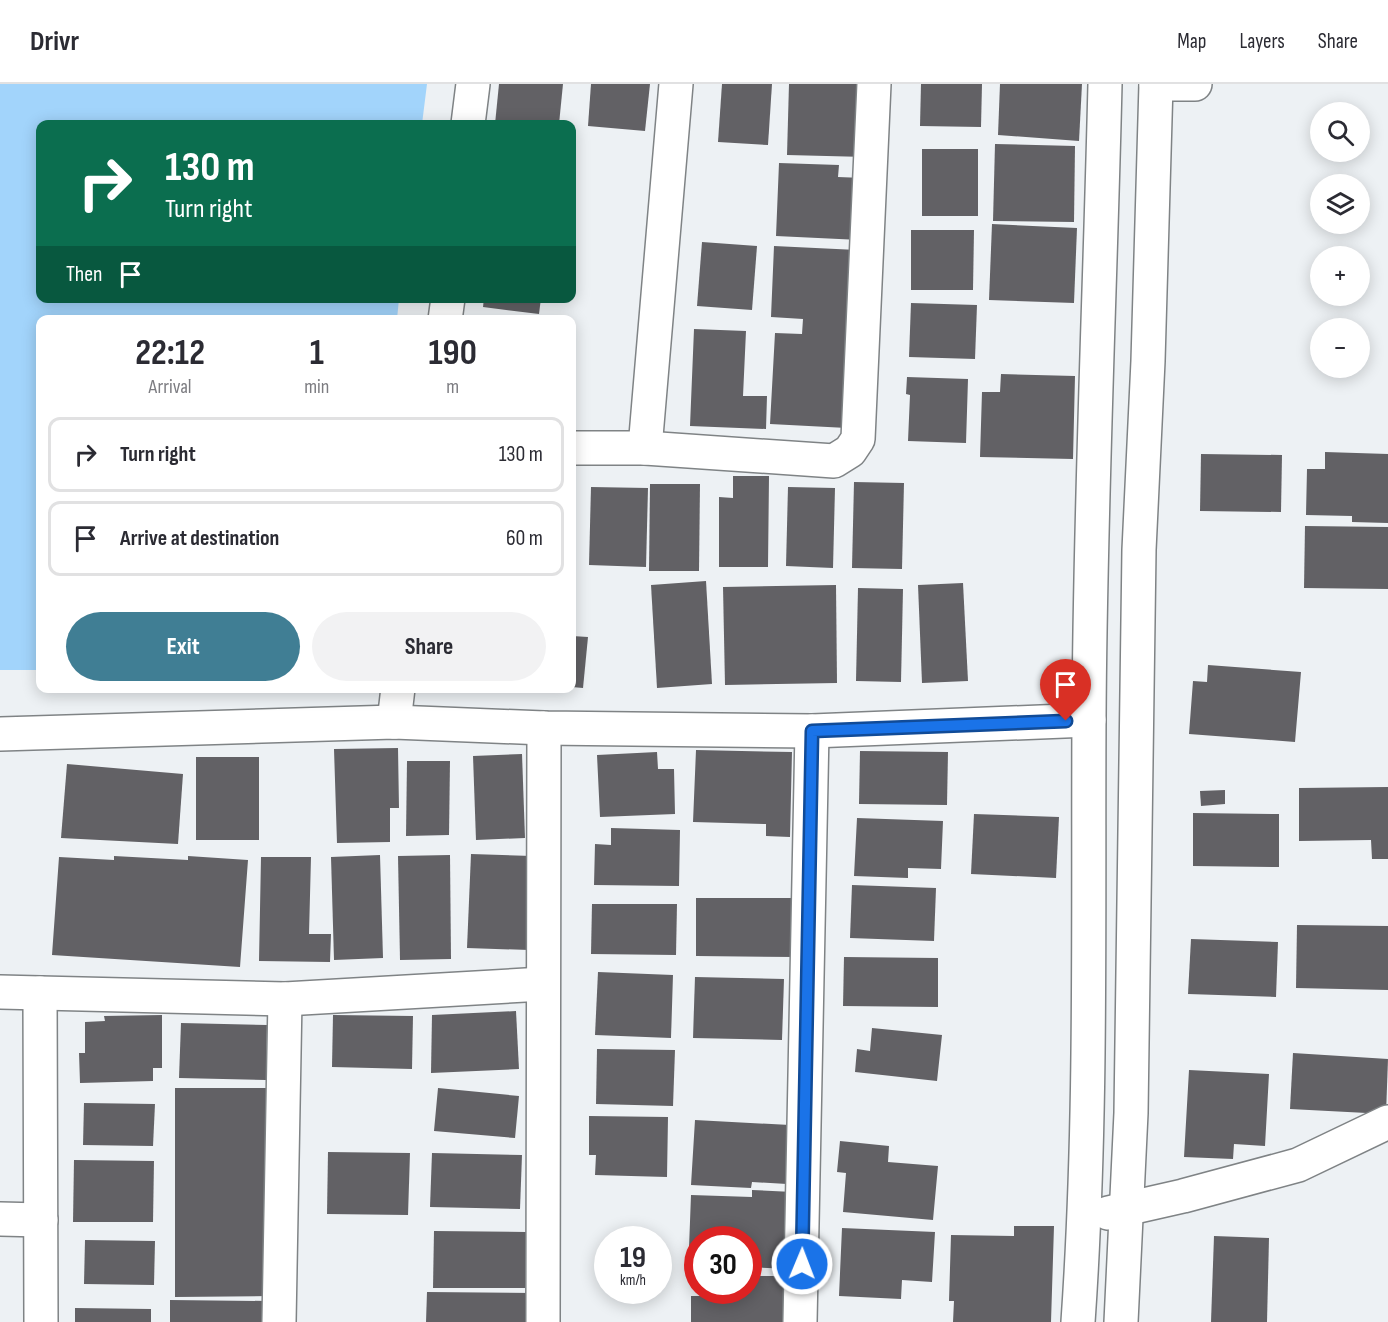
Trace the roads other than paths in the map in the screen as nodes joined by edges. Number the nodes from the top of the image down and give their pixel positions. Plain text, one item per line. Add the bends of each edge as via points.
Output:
1 (473, 84) edge
2 (675, 84) edge
3 (874, 84) edge
4 (1105, 84) edge
5 (1156, 84) edge
6 (1195, 84) edge
7 (468, 120) edge
8 (576, 448) edge
9 (645, 448) junction
10 (397, 693) edge
11 (1089, 720) junction
12 (394, 722) junction
13 (544, 728) junction
14 (812, 731) junction
15 (0, 734) edge
16 (543, 984) junction
17 (0, 992) edge
18 (40, 993) junction
19 (285, 999) junction
20 (1388, 1122) edge
21 (1128, 1208) junction
22 (1085, 1218) junction
23 (0, 1219) edge
24 (41, 1220) junction
25 (41, 1322) edge
26 (279, 1322) edge
27 (543, 1322) edge
28 (800, 1322) edge
29 (1078, 1322) edge
30 (1121, 1322) edge

1 - 7 street
2 - 9 street
3 - 9 street via 858,439 850,451 834,461
4 - 11 street
5 - 6 street
5 - 21 street via 1139,550
8 - 9 street
10 - 12 street
11 - 14 street
11 - 22 street
12 - 13 street
12 - 15 street
13 - 14 street
13 - 16 street
14 - 28 street
16 - 19 street
16 - 27 street
17 - 18 street
18 - 19 street
18 - 24 street
19 - 26 street
20 - 21 street via 1298,1166
21 - 22 street
21 - 30 street
22 - 29 street
23 - 24 street
24 - 25 street

